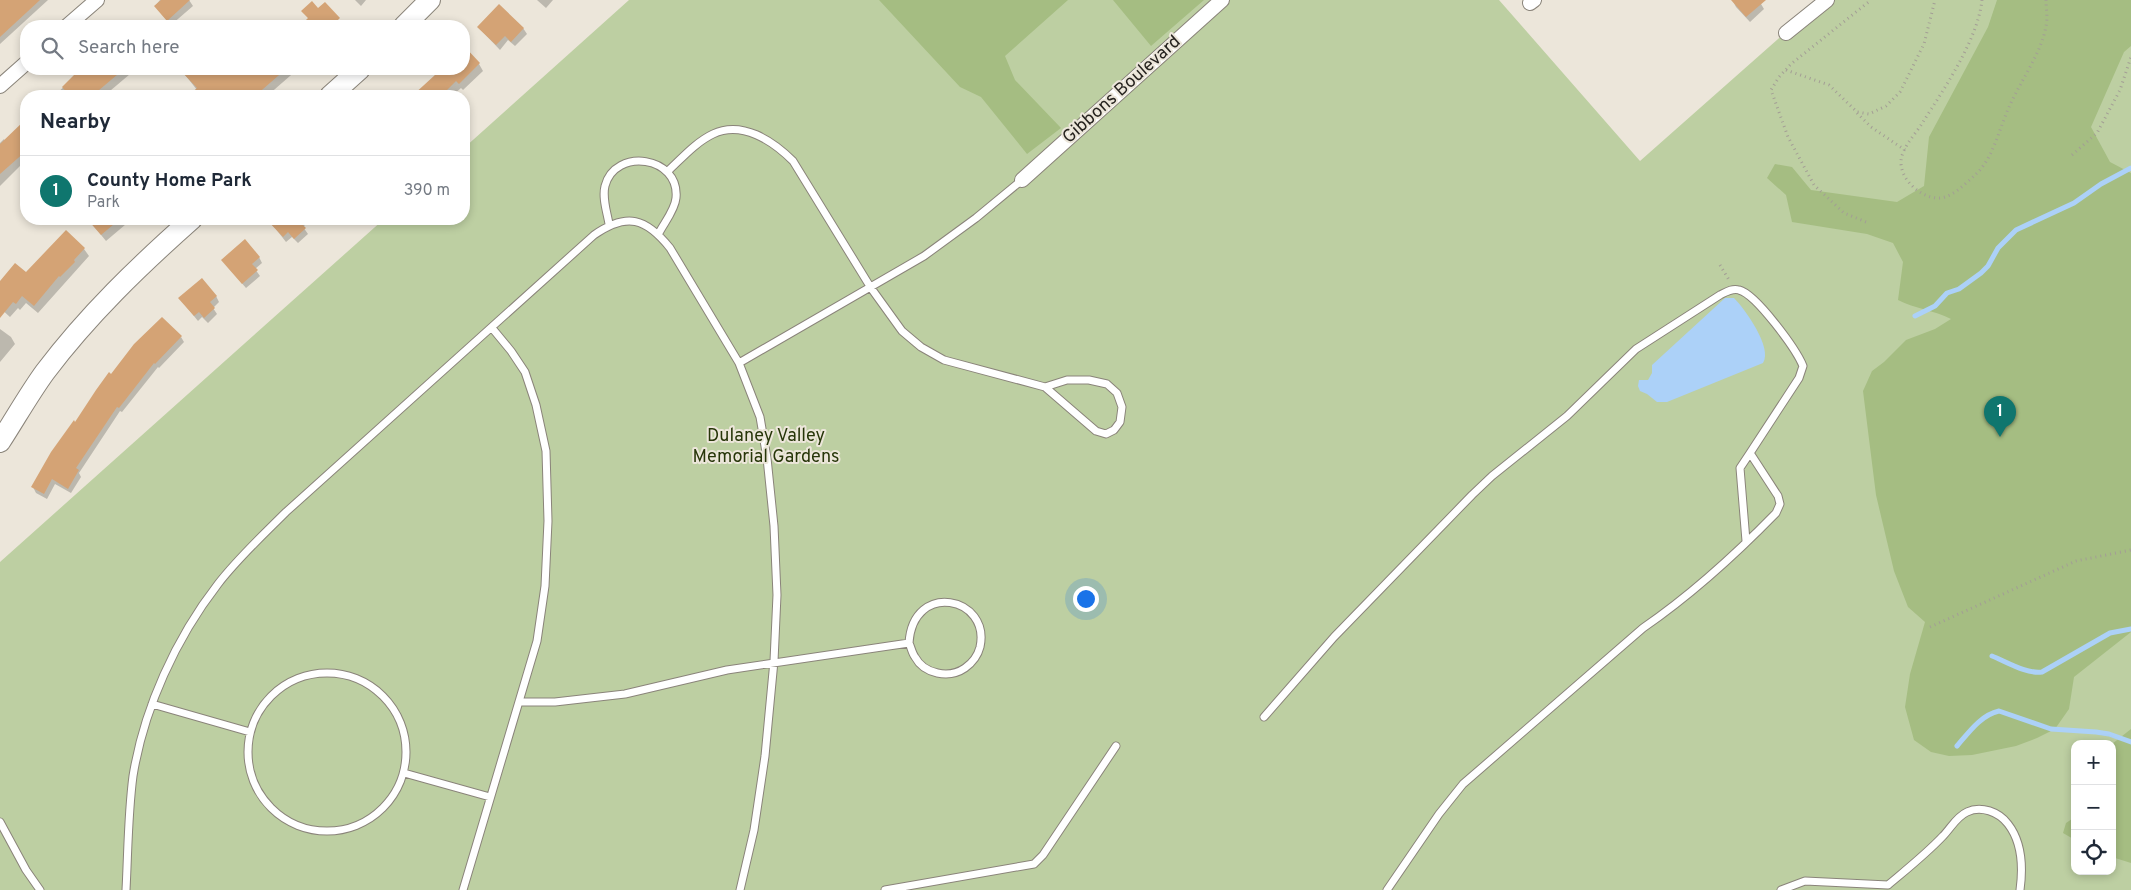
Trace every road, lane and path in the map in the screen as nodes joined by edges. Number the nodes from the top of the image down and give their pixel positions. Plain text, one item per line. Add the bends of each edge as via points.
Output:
1 (97, 0) edge
2 (430, 0) edge
3 (1222, 0) edge
4 (1827, 0) edge
5 (1871, 0) edge
6 (1935, 0) edge
7 (1982, 0) edge
8 (2046, 0) edge
9 (74, 20) edge
10 (410, 20) edge
11 (1786, 33) dead end
12 (2131, 57) edge
13 (20, 68) edge
14 (1786, 70) junction
15 (353, 75) edge
16 (0, 86) edge
17 (337, 90) edge
18 (1856, 112) junction
19 (1905, 150) junction
20 (2072, 155) dead end
21 (668, 171) junction
22 (1022, 180) joint
23 (1866, 222) dead end
24 (609, 224) junction
25 (185, 225) edge
26 (658, 233) junction
27 (1720, 265) dead end
28 (871, 288) junction
29 (1734, 289) junction
30 (492, 328) junction
31 (739, 363) junction
32 (1045, 387) junction
33 (0, 442) edge
34 (1750, 453) junction
35 (1746, 541) junction
36 (2131, 550) edge
37 (1930, 627) dead end
38 (910, 643) junction
39 (774, 661) junction
40 (520, 702) junction
41 (152, 704) junction
42 (1264, 717) dead end
43 (250, 732) junction
44 (1116, 746) dead end
45 (404, 772) junction
46 (490, 797) junction
47 (0, 822) edge
48 (40, 890) edge
49 (126, 890) edge
50 (463, 890) edge
51 (740, 890) edge
52 (886, 890) edge
53 (1387, 890) edge
54 (1782, 890) edge
55 (2020, 890) edge

1 - 9 street
2 - 10 street
3 - 22 street, Gibbons Boulevard
4 - 11 street
5 - 14 path
6 - 18 path via 1924,44 1900,92 1886,106 1869,114
7 - 19 path via 1965,51
8 - 19 path via 2046,27 2032,64 1980,170 1956,192 1937,198 1919,192 1909,183 1901,171
12 - 20 path via 2120,90 2097,132
13 - 16 street
14 - 18 path via 1829,85
14 - 23 path via 1770,90 1788,137 1814,185 1844,213
15 - 17 street
18 - 19 path via 1871,127
21 - 24 lane via 653,162 641,160 614,170 605,185 604,200
21 - 26 lane via 676,199
21 - 28 lane via 714,133 730,130 748,132 771,141 793,160
22 - 28 lane via 924,256
24 - 26 lane via 629,220 647,224
24 - 30 lane
25 - 33 street via 91,316 44,373
26 - 31 lane
27 - 29 path
28 - 31 lane
28 - 32 lane via 902,331 921,347 944,360
29 - 34 lane via 1752,297 1791,346 1802,366 1795,386
29 - 42 lane via 1720,294 1636,349 1567,416 1492,476 1334,637
30 - 40 lane via 525,372 546,451 548,521 545,586 537,641
30 - 41 lane via 247,550 195,617
31 - 39 lane via 760,417 767,458 777,595
32 - 32 lane via 1067,380 1107,384 1117,393 1122,407 1120,422 1106,434 1096,431
34 - 35 lane via 1740,468
34 - 35 lane via 1780,504 1776,513
35 - 53 lane via 1463,784
36 - 37 path via 2076,561
38 - 38 lane via 910,630 916,617 922,610 941,602 951,602 969,610 981,631 975,657 963,670 954,673 932,672 922,666
38 - 39 lane
39 - 40 lane via 625,694 555,702
39 - 51 lane via 757,812
40 - 46 lane
41 - 43 lane
41 - 49 lane via 134,776
43 - 45 lane via 247,753 250,774 260,795 279,815 310,830 347,829 364,822 379,812 393,796
43 - 45 lane via 260,709 274,692 292,680 310,674 346,674 380,693 394,709 404,732
44 - 52 lane via 1034,864
45 - 46 lane
46 - 50 lane
47 - 48 lane
54 - 55 lane via 1805,882 1888,884 1925,854 1957,819 1980,808 2004,818 2012,830 2020,850

